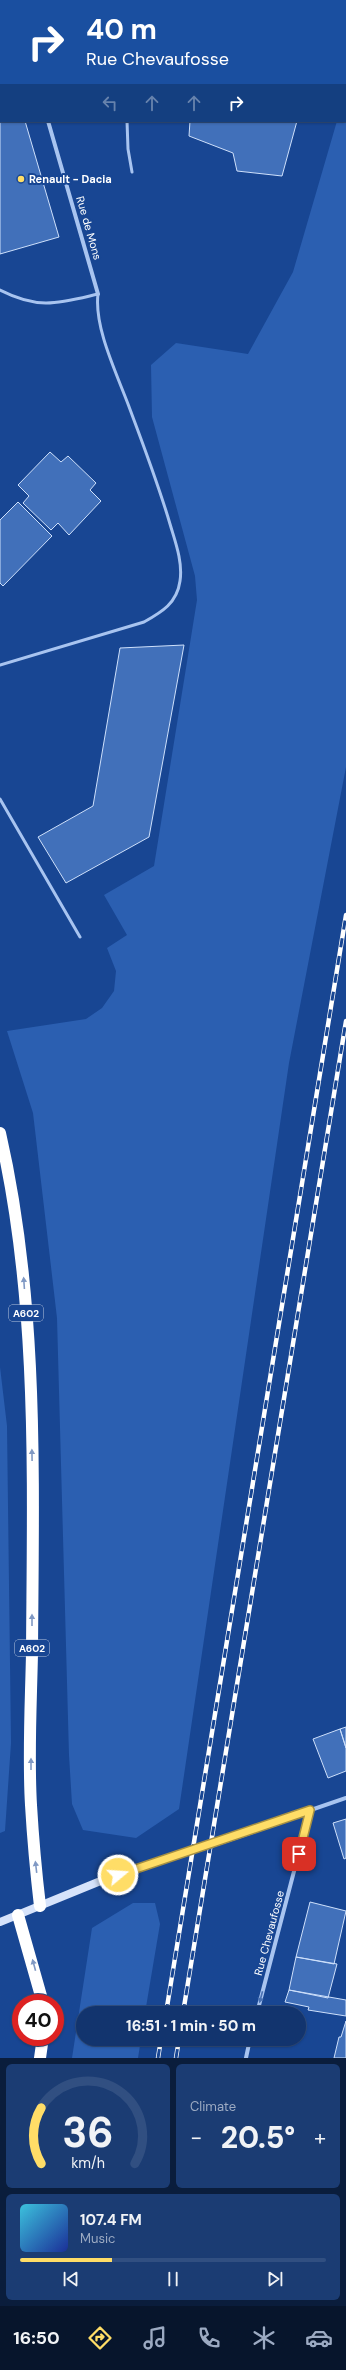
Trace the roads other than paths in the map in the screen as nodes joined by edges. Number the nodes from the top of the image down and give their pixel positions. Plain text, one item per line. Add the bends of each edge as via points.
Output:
1 (48, 122) edge
2 (127, 122) edge
3 (132, 172) dead end
4 (0, 290) edge
5 (98, 294) junction
6 (0, 664) edge
7 (0, 799) edge
8 (80, 938) dead end
9 (0, 1133) edge
10 (346, 1798) edge
11 (310, 1810) junction
12 (279, 1822) joint
13 (40, 1906) junction
14 (18, 1915) junction
15 (0, 1922) edge
16 (40, 1994) edge
17 (259, 2006) edge
18 (42, 2046) edge
19 (249, 2046) edge
20 (40, 2058) edge
21 (246, 2058) edge

1 - 5 street, Rue de Mons
2 - 3 lane
4 - 5 lane via 18,299 54,304
5 - 6 lane via 97,307 111,358 147,453 172,532 180,563 180,581 175,596 165,610 144,622
7 - 8 lane
13 -> 9 highway, A602 via 31,1803 31,1378 21,1249 13,1189
10 - 11 street
11 - 12 street
11 -> 17 street, Rue Chevaufosse
12 - 13 street, bridge via 104,1880
13 - 14 street
14 - 15 street
16 -> 14 highway
18 - 20 highway
19 - 21 street

